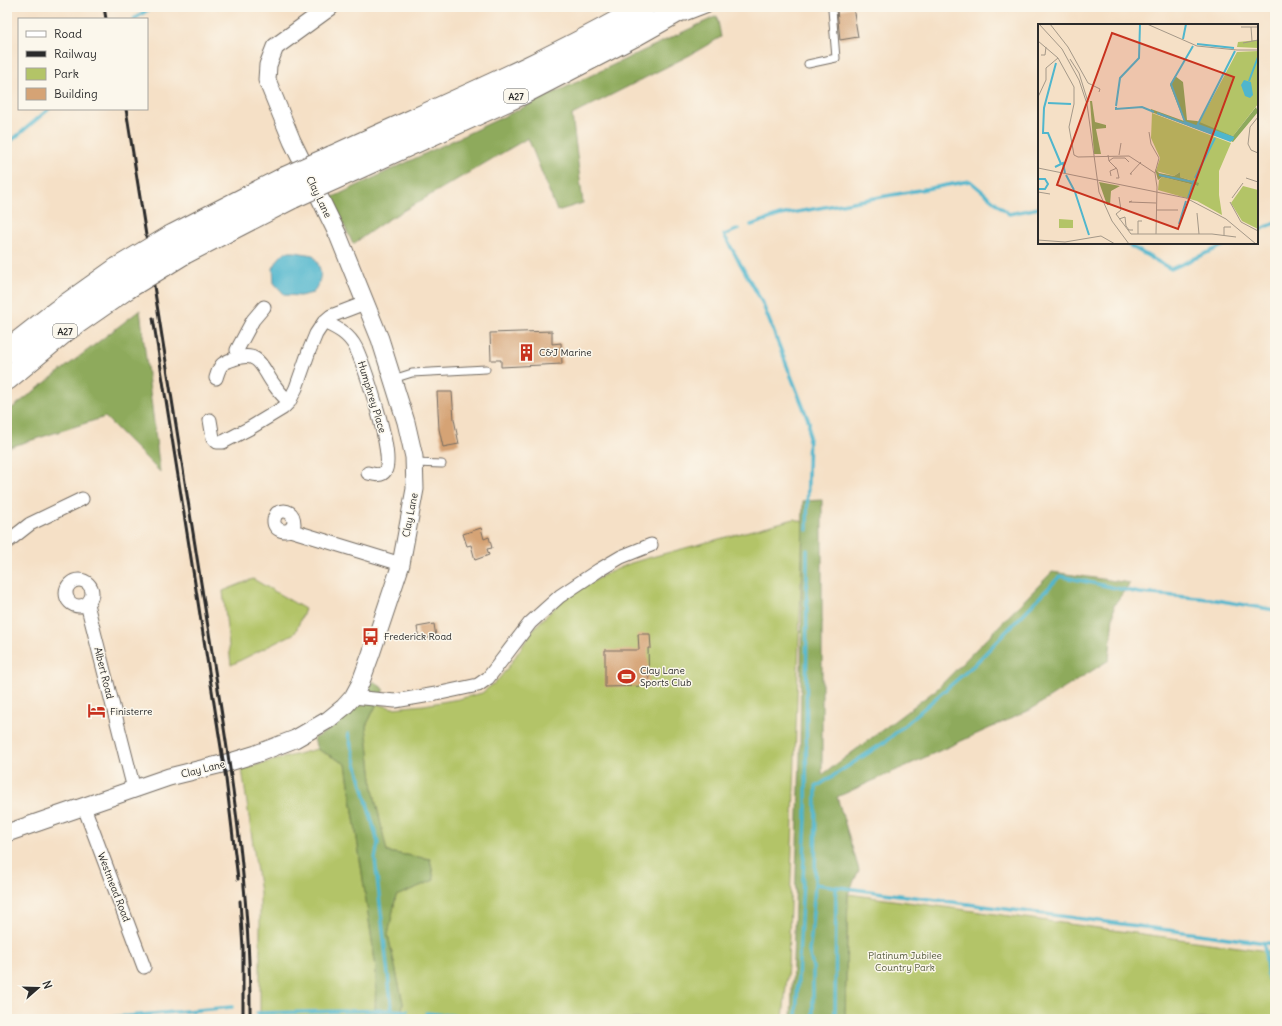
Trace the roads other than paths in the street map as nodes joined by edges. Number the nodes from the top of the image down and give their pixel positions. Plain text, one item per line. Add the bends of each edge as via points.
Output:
1 (330, 7) edge
2 (643, 7) edge
3 (685, 7) edge
4 (711, 7) edge
5 (832, 7) edge
6 (636, 34) junction
7 (808, 64) dead end
8 (337, 166) junction
9 (122, 278) junction
10 (365, 303) junction
11 (264, 307) dead end
12 (324, 322) junction
13 (7, 351) edge
14 (239, 357) junction
15 (486, 369) dead end
16 (216, 378) dead end
17 (7, 379) edge
18 (392, 380) junction
19 (289, 402) junction
20 (210, 420) dead end
21 (414, 463) junction
22 (442, 464) dead end
23 (368, 473) dead end
24 (82, 499) dead end
25 (290, 530) dead end
26 (7, 542) edge
27 (651, 545) dead end
28 (401, 564) junction
29 (87, 604) dead end
30 (353, 697) junction
31 (134, 789) junction
32 (84, 807) junction
33 (7, 833) edge
34 (144, 967) dead end

1 - 10 street, Clay Lane via 275,47 268,64 267,80 292,141 338,235
2 - 8 highway, A27
3 - 6 highway, A27
4 - 6 lane
5 - 7 lane via 836,58
6 - 8 highway, A27 via 523,93
8 - 9 highway, A27, bridge via 293,197 184,253
8 - 9 highway, A27, bridge via 285,178 172,236
9 - 13 highway, A27 via 58,311
9 - 17 highway, A27 via 65,331
10 - 12 street via 331,316
10 - 18 street, Clay Lane via 380,339
11 - 14 street via 253,320 237,350
12 - 19 street via 316,334
12 - 23 street, Humphrey Place via 352,340 384,435 387,458 385,472 380,475
14 - 16 street via 223,363
14 - 19 street via 251,357 260,362 274,385
15 - 18 lane via 412,373
18 - 21 street, Clay Lane via 406,422
19 - 20 street via 283,408 223,442 217,442 213,438
21 - 22 lane
21 - 28 street, Clay Lane via 415,490
24 - 26 street via 30,524
25 - 28 street
27 - 30 street via 621,557 560,596 530,623 488,678 478,685 395,701
28 - 30 street, Clay Lane via 371,654
29 - 31 street, Albert Road
30 - 31 street, Clay Lane via 328,720 295,739 250,756
31 - 32 street, Clay Lane
32 - 33 street, Clay Lane
32 - 34 street, Westmead Road

